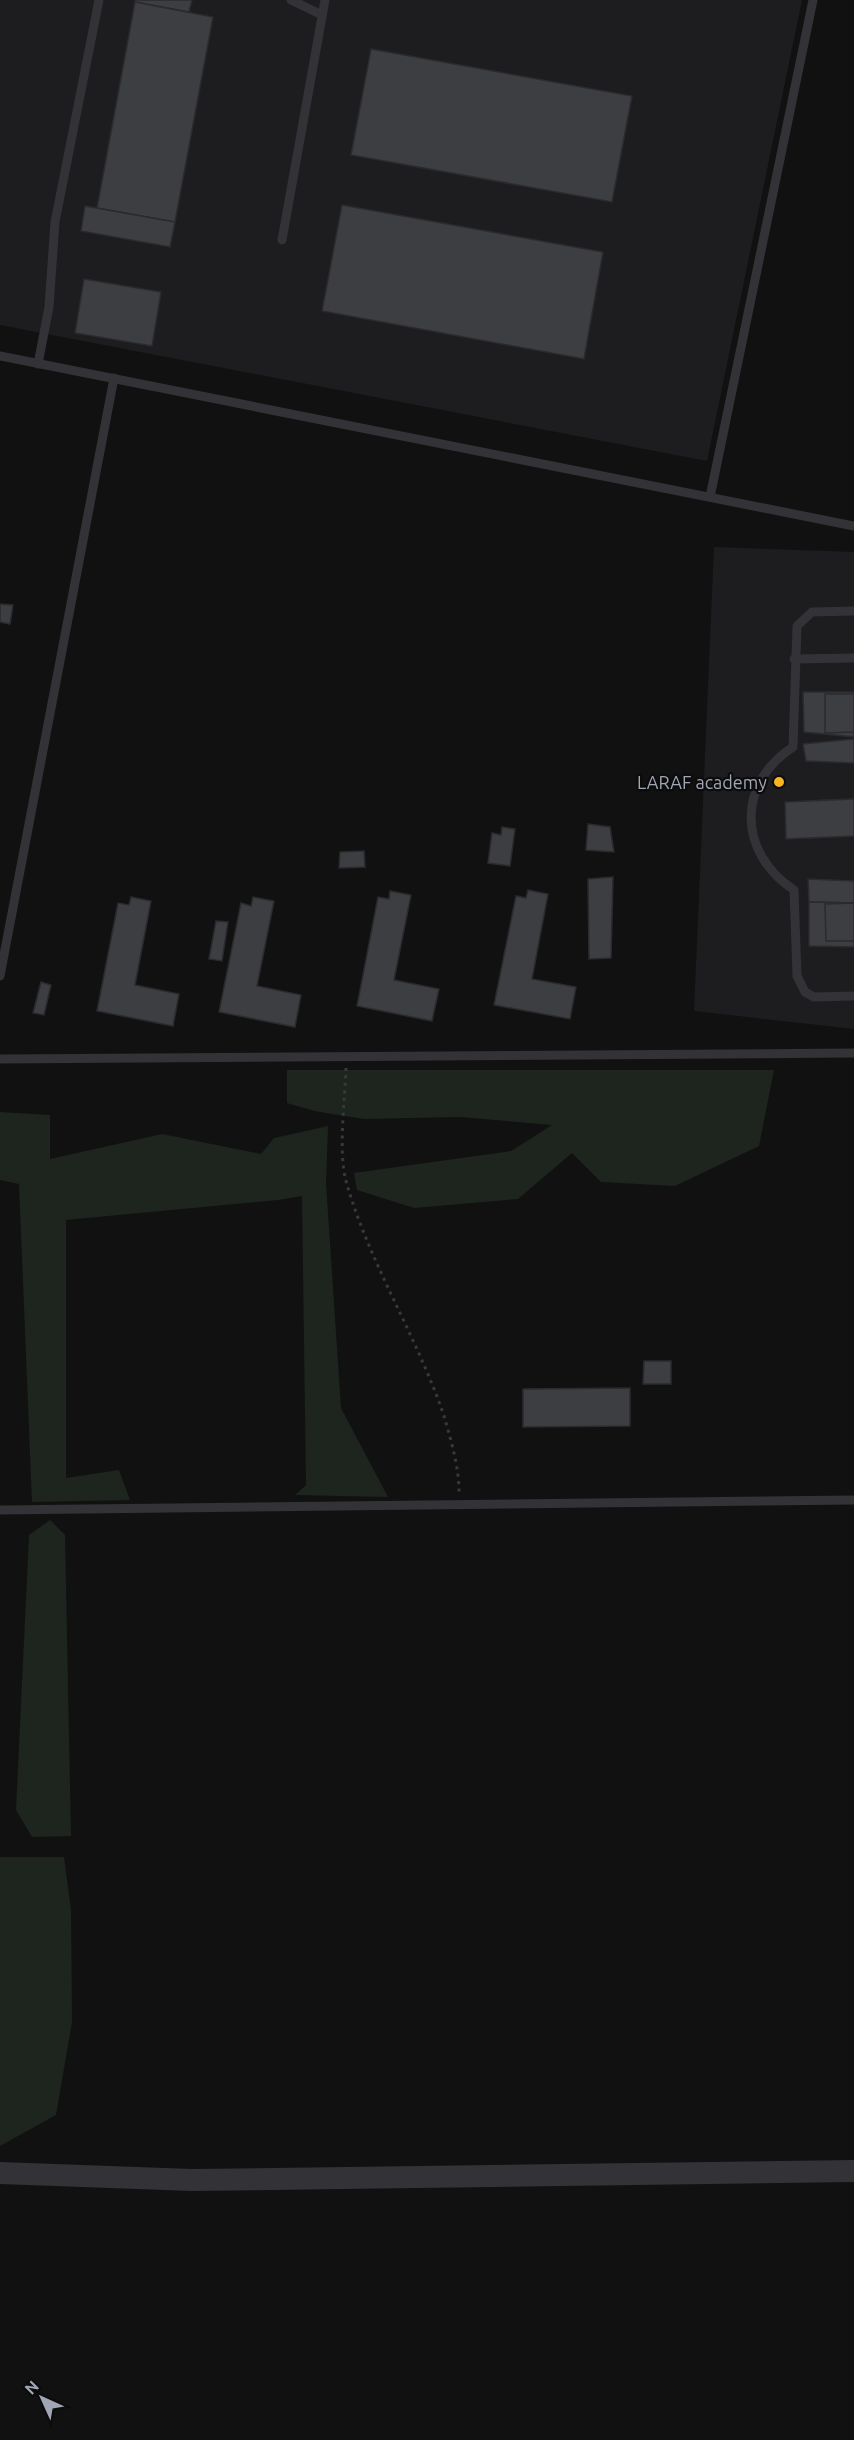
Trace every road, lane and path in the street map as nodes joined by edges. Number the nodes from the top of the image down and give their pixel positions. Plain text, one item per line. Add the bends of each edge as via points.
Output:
1 (99, 0) edge
2 (291, 0) edge
3 (325, 0) edge
4 (813, 0) edge
5 (322, 15) junction
6 (282, 240) dead end
7 (0, 356) edge
8 (38, 364) junction
9 (114, 378) junction
10 (710, 497) junction
11 (854, 526) edge
12 (854, 611) edge
13 (854, 658) edge
14 (794, 660) junction
15 (0, 976) edge
16 (854, 996) edge
17 (854, 1053) edge
18 (347, 1057) junction
19 (0, 1059) edge
20 (854, 1500) edge
21 (459, 1505) junction
22 (0, 1510) edge
23 (854, 2171) edge
24 (0, 2173) edge

1 - 8 lane via 55,222 49,307
2 - 5 lane
3 - 5 lane
4 - 10 lane
5 - 6 lane
7 - 8 lane
8 - 9 lane
9 - 10 lane
9 - 15 lane
10 - 11 lane
12 - 14 lane via 812,612 802,620 795,636
13 - 14 lane
14 - 16 lane via 792,747 758,784 753,797 752,832 765,863 777,879 794,890 797,976 801,985 814,997
17 - 18 lane
18 - 19 lane
18 - 21 path via 345,1178 436,1395 450,1436 459,1480
20 - 21 lane
21 - 22 lane
23 - 24 street via 192,2180

